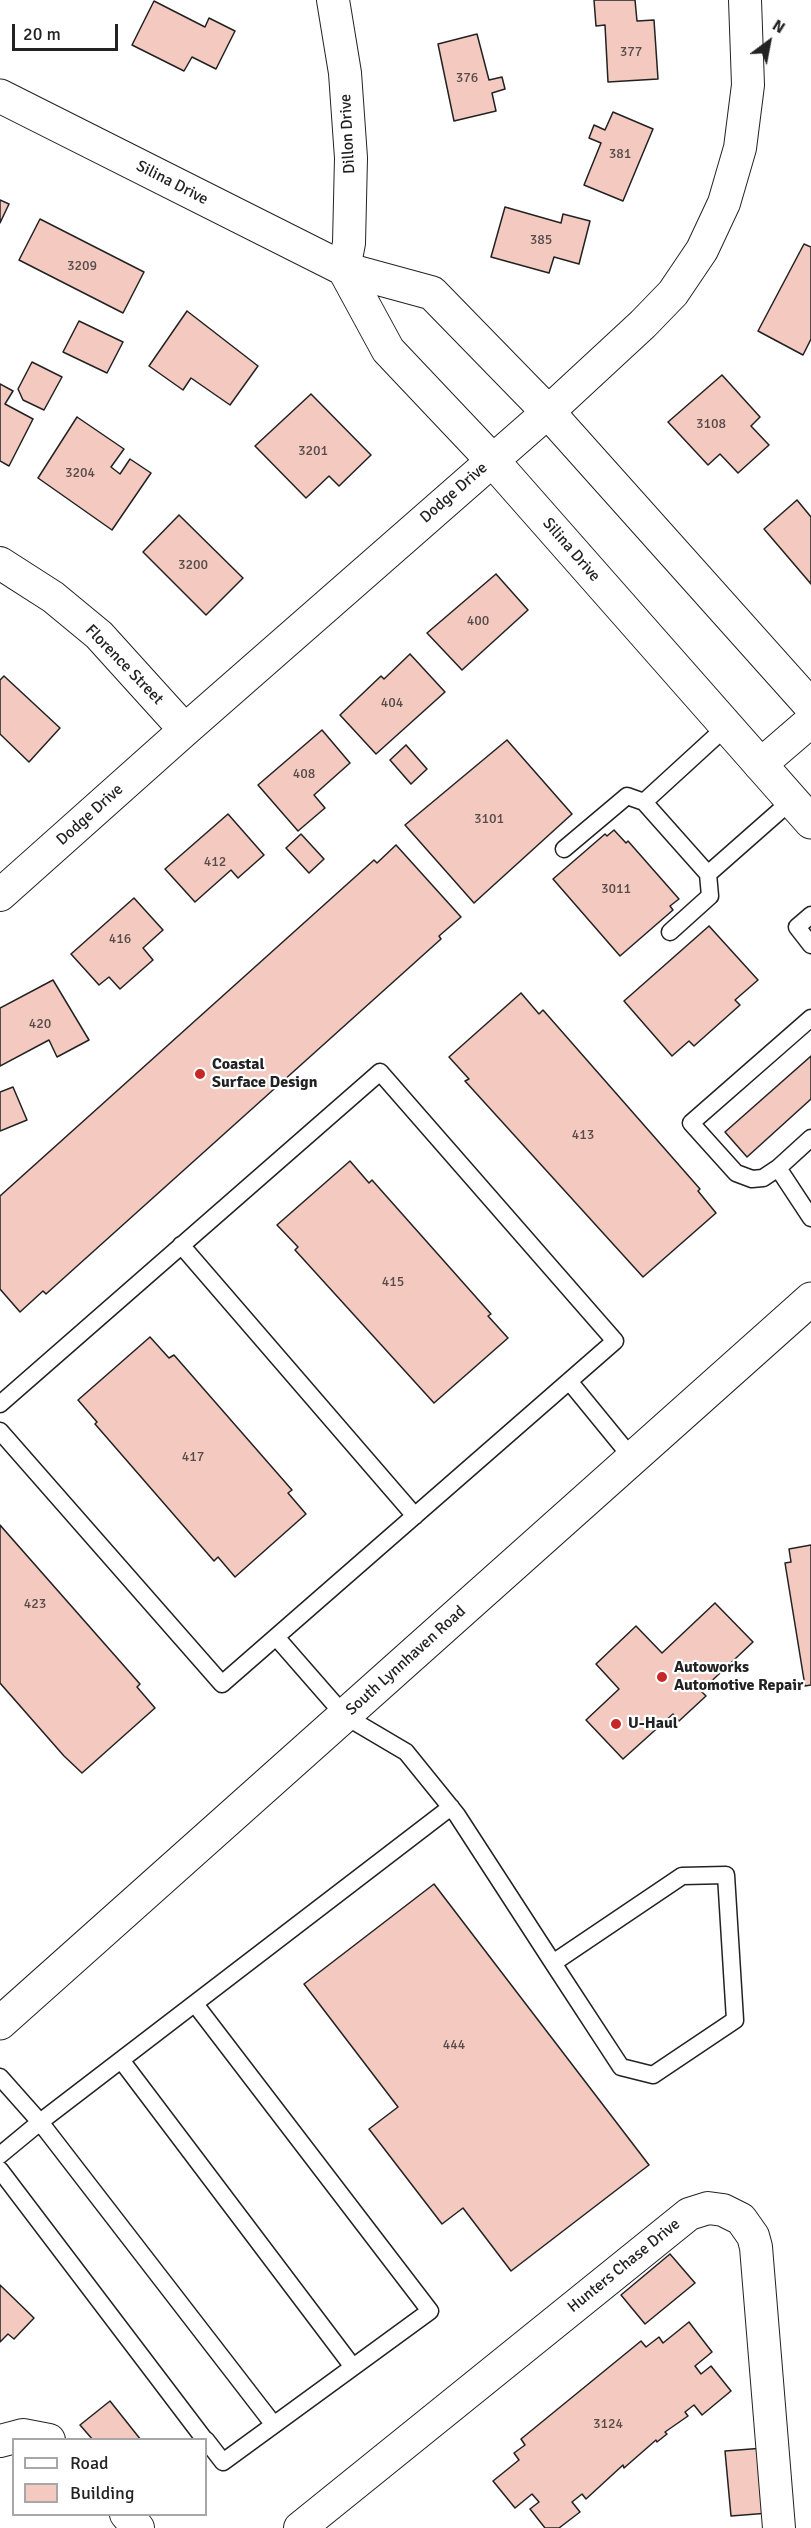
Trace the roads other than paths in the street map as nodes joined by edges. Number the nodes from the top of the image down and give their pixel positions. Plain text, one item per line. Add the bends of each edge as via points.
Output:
1 (333, 0) edge
2 (745, 0) edge
3 (0, 96) edge
4 (344, 269) junction
5 (548, 412) junction
6 (492, 460) junction
7 (0, 563) edge
8 (811, 706) edge
9 (811, 721) edge
10 (727, 726) junction
11 (185, 730) junction
12 (760, 765) junction
13 (644, 802) junction
14 (802, 811) edge
15 (564, 849) dead end
16 (708, 874) junction
17 (0, 895) edge
18 (811, 915) edge
19 (670, 932) dead end
20 (811, 945) edge
21 (811, 1018) edge
22 (811, 1138) edge
23 (778, 1168) junction
24 (811, 1218) edge
25 (181, 1245) junction
26 (811, 1299) edge
27 (569, 1381) junction
28 (0, 1404) edge
29 (0, 1431) edge
30 (632, 1458) junction
31 (415, 1516) junction
32 (276, 1637) junction
33 (345, 1716) junction
34 (451, 1807) junction
35 (554, 1963) junction
36 (195, 2004) junction
37 (0, 2023) edge
38 (121, 2060) junction
39 (0, 2077) edge
40 (40, 2122) junction
41 (0, 2155) edge
42 (0, 2170) edge
43 (353, 2367) junction
44 (274, 2425) junction
45 (42, 2438) edge
46 (203, 2438) edge
47 (0, 2440) edge
48 (207, 2442) edge
49 (128, 2516) edge
50 (138, 2528) edge
51 (300, 2528) edge
52 (779, 2528) edge

1 - 4 street, Dillon Drive via 345,73 351,158 349,243
2 - 5 street, Dodge Drive via 748,86 740,147 724,202 702,250 673,293
3 - 4 street, Silina Drive
4 - 5 street, Silina Drive via 432,293
4 - 6 street, Silina Drive via 388,350
5 - 6 street, Dodge Drive
5 - 8 street, Silina Drive
6 - 10 street, Silina Drive
6 - 11 street, Dodge Drive
7 - 11 street, Florence Street via 53,597 99,635
9 - 12 street
10 - 12 street, Silina Drive
10 - 13 lane
11 - 17 street, Dodge Drive
12 - 14 street, Silina Drive
13 - 15 lane via 627,796
13 - 16 lane
14 - 16 lane
16 - 19 lane via 710,896
18 - 20 lane via 797,927
21 - 23 lane via 692,1124 736,1173 763,1178
22 - 23 lane
23 - 24 lane
25 - 27 lane via 380,1072 615,1341
25 - 28 lane
25 - 31 lane
26 - 30 street, South Lynnhaven Road
27 - 30 lane
27 - 31 lane
29 - 32 lane via 222,1684
30 - 33 street, South Lynnhaven Road
31 - 32 lane
32 - 33 lane
33 - 34 lane via 406,1752
33 - 37 street, South Lynnhaven Road
34 - 35 lane
34 - 36 lane
35 - 35 lane via 681,1876 726,1875 735,2020 653,2075 621,2067
36 - 38 lane
36 - 43 lane via 430,2311
38 - 40 lane
38 - 43 lane
39 - 40 lane
40 - 41 lane
40 - 44 lane
42 - 46 lane
43 - 44 lane
44 - 48 lane via 223,2462
45 - 47 street via 23,2435
49 - 50 street
51 - 52 street, Hunters Chase Drive via 689,2214 708,2208 741,2219 756,2247

